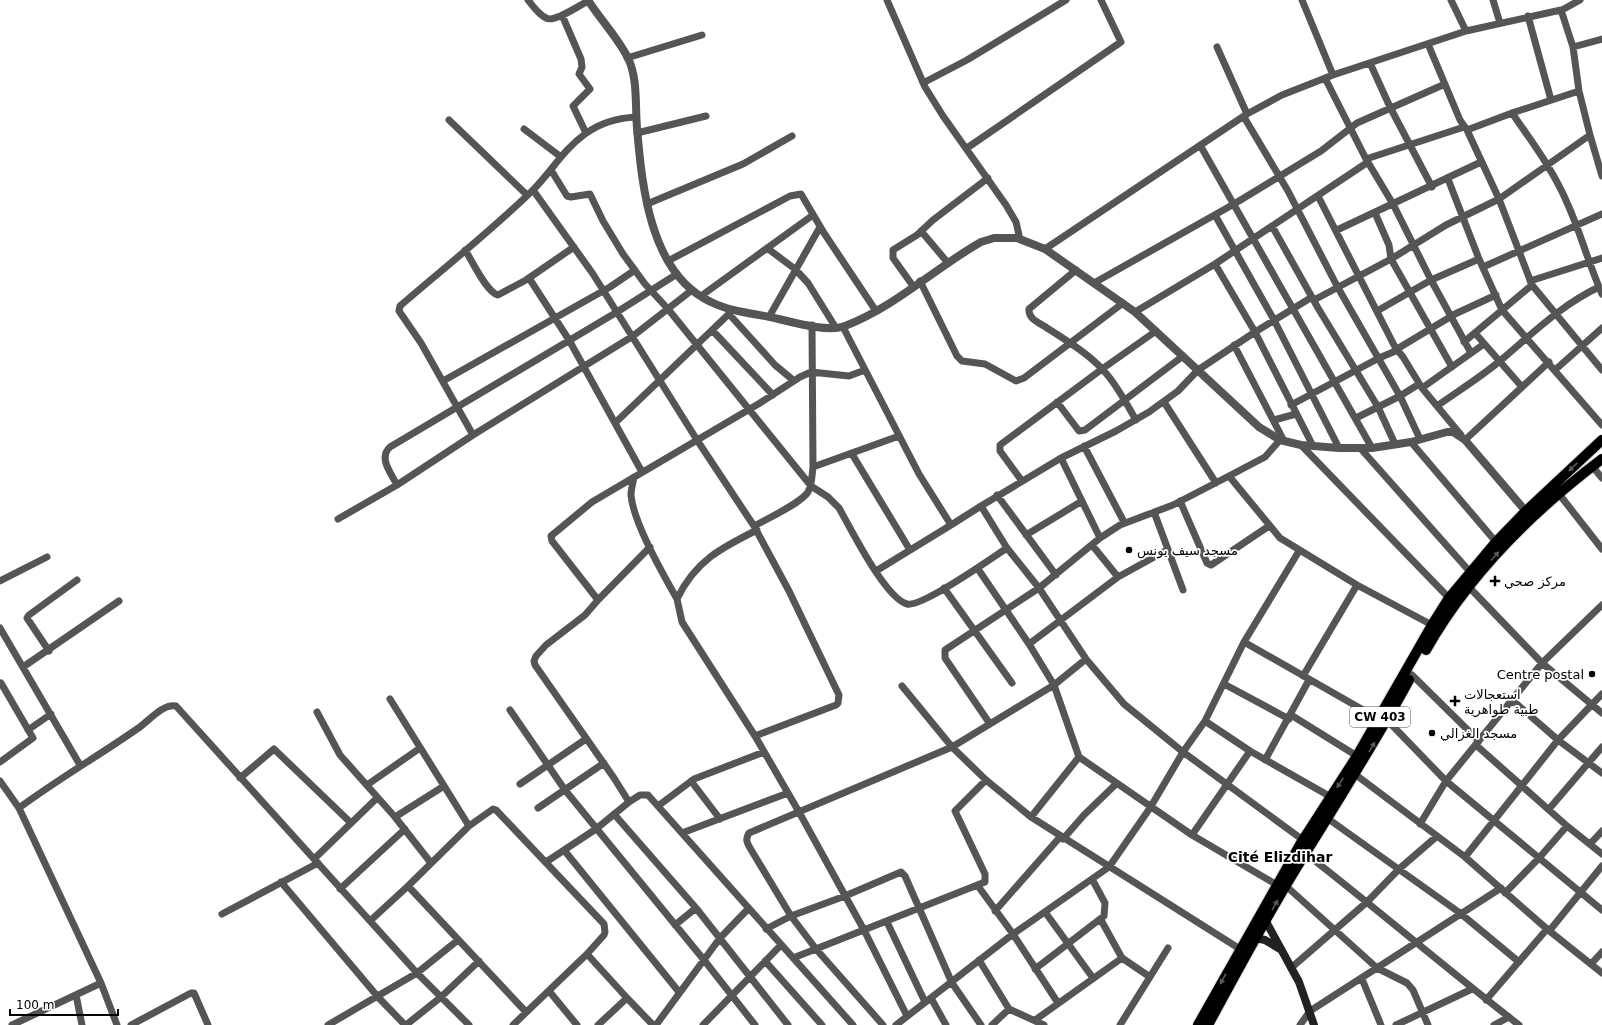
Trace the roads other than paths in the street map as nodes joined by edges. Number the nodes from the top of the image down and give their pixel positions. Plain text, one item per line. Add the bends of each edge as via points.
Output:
1 (528, 0) edge
2 (588, 0) edge
3 (888, 0) edge
4 (1066, 0) edge
5 (1101, 0) edge
6 (1302, 0) edge
7 (1451, 0) edge
8 (1493, 0) edge
9 (1580, 0) edge
10 (1562, 10) junction
11 (562, 15) junction
12 (1528, 16) junction
13 (1500, 23) junction
14 (1466, 31) junction
15 (702, 35) dead end
16 (1602, 39) edge
17 (1428, 44) junction
18 (1217, 47) dead end
19 (1573, 47) junction
20 (627, 58) junction
21 (1370, 63) junction
22 (1333, 75) junction
23 (1325, 78) junction
24 (923, 83) junction
25 (1445, 84) junction
26 (1579, 91) junction
27 (1551, 100) junction
28 (1390, 107) junction
29 (1512, 113) junction
30 (1246, 115) junction
31 (706, 116) dead end
32 (636, 117) junction
33 (449, 120) dead end
34 (1350, 128) junction
35 (524, 129) dead end
36 (1465, 129) junction
37 (637, 133) junction
38 (586, 134) junction
39 (1590, 135) junction
40 (792, 136) dead end
41 (1200, 144) junction
42 (1410, 144) junction
43 (967, 148) junction
44 (561, 157) junction
45 (1599, 157) edge
46 (1367, 161) junction
47 (1481, 162) junction
48 (1548, 164) junction
49 (551, 170) junction
50 (1279, 176) junction
51 (1602, 176) edge
52 (988, 178) junction
53 (1448, 179) junction
54 (1432, 187) junction
55 (530, 192) junction
56 (1318, 196) junction
57 (1499, 199) junction
58 (647, 204) junction
59 (1234, 204) junction
60 (1393, 204) junction
61 (1297, 209) junction
62 (1375, 213) junction
63 (1602, 214) edge
64 (813, 215) junction
65 (1215, 215) junction
66 (1464, 215) junction
67 (1272, 226) junction
68 (1576, 226) junction
69 (820, 227) junction
70 (1337, 230) junction
71 (921, 231) junction
72 (1253, 237) junction
73 (1017, 238) junction
74 (1413, 244) junction
75 (574, 247) junction
76 (767, 248) junction
77 (1045, 249) junction
78 (465, 250) junction
79 (1234, 250) junction
80 (1519, 250) junction
81 (1602, 258) edge
82 (1391, 259) junction
83 (1480, 259) junction
84 (668, 261) junction
85 (948, 263) junction
86 (1590, 263) junction
87 (1215, 264) junction
88 (1483, 267) junction
89 (794, 269) junction
90 (635, 270) junction
91 (1076, 270) junction
92 (677, 274) junction
93 (1359, 275) junction
94 (529, 278) junction
95 (1431, 280) junction
96 (920, 281) junction
97 (1094, 283) junction
98 (1531, 283) junction
99 (913, 286) junction
100 (1337, 286) junction
101 (603, 290) junction
102 (651, 290) junction
103 (692, 290) junction
104 (1409, 291) junction
105 (1600, 291) edge
106 (1496, 295) junction
107 (701, 296) junction
108 (1313, 298) junction
109 (1122, 303) junction
110 (668, 309) junction
111 (1292, 309) junction
112 (1502, 310) junction
113 (876, 311) junction
114 (1377, 311) junction
115 (617, 312) junction
116 (731, 312) junction
117 (1135, 312) junction
118 (1555, 313) junction
119 (555, 317) junction
120 (769, 317) junction
121 (1451, 318) junction
122 (1274, 320) junction
123 (812, 325) junction
124 (840, 327) junction
125 (1602, 328) edge
126 (1432, 329) junction
127 (712, 330) junction
128 (1156, 332) junction
129 (1255, 332) junction
130 (1475, 332) junction
131 (633, 336) junction
132 (1528, 337) junction
133 (569, 340) junction
134 (1464, 342) junction
135 (1069, 343) junction
136 (1484, 344) junction
137 (1234, 345) junction
138 (696, 346) junction
139 (1582, 346) junction
140 (1398, 350) junction
141 (1471, 353) junction
142 (1183, 356) junction
143 (1379, 358) junction
144 (1500, 361) junction
145 (1549, 362) junction
146 (1452, 367) junction
147 (584, 368) junction
148 (1102, 369) junction
149 (865, 370) junction
150 (1198, 370) junction
151 (1555, 370) junction
152 (1602, 370) edge
153 (812, 372) junction
154 (1356, 372) junction
155 (793, 380) junction
156 (443, 381) junction
157 (660, 381) junction
158 (1336, 382) junction
159 (1420, 386) junction
160 (1522, 387) junction
161 (1312, 394) junction
162 (773, 395) junction
163 (1400, 396) junction
164 (1125, 400) junction
165 (1057, 402) junction
166 (1164, 402) junction
167 (1291, 405) junction
168 (1437, 406) junction
169 (458, 407) junction
170 (1378, 407) junction
171 (749, 409) junction
172 (1296, 414) junction
173 (1356, 418) junction
174 (1136, 420) junction
175 (1274, 420) junction
176 (615, 423) junction
177 (1602, 425) edge
178 (473, 435) junction
179 (899, 436) junction
180 (1464, 438) junction
181 (1420, 439) junction
182 (698, 440) junction
183 (1602, 440) edge
184 (1282, 441) junction
185 (1411, 442) junction
186 (1395, 444) junction
187 (1301, 445) junction
188 (1084, 446) junction
189 (1312, 446) junction
190 (1339, 448) junction
191 (1372, 448) junction
192 (1361, 449) junction
193 (852, 454) junction
194 (1060, 458) junction
195 (1602, 458) edge
196 (1592, 466) junction
197 (813, 467) junction
198 (642, 472) junction
199 (1229, 476) junction
200 (634, 477) junction
201 (1602, 478) edge
202 (1022, 480) junction
203 (1216, 483) junction
204 (397, 485) junction
205 (810, 486) junction
206 (1559, 494) junction
207 (998, 495) junction
208 (1082, 501) junction
209 (1180, 501) junction
210 (981, 506) junction
211 (1154, 512) junction
212 (1529, 515) junction
213 (338, 519) dead end
214 (1124, 522) junction
215 (951, 525) junction
216 (1269, 526) junction
217 (756, 528) junction
218 (1026, 535) junction
219 (1100, 538) junction
220 (1599, 539) edge
221 (1496, 542) junction
222 (1092, 545) junction
223 (650, 547) junction
224 (1007, 548) junction
225 (1602, 549) edge
226 (910, 550) junction
227 (1167, 550) junction
228 (1299, 551) junction
229 (47, 557) dead end
230 (978, 569) junction
231 (876, 570) junction
232 (1471, 573) junction
233 (1056, 575) junction
234 (1118, 577) junction
235 (77, 580) dead end
236 (0, 582) edge
237 (1466, 584) junction
238 (1357, 585) junction
239 (944, 588) junction
240 (1038, 588) junction
241 (1183, 590) dead end
242 (1449, 598) junction
243 (677, 599) junction
244 (598, 600) junction
245 (119, 601) dead end
246 (1602, 604) edge
247 (1006, 610) junction
248 (1061, 620) junction
249 (1432, 625) junction
250 (0, 628) edge
251 (974, 631) junction
252 (1244, 642) junction
253 (1029, 644) junction
254 (49, 651) junction
255 (1086, 659) junction
256 (1542, 663) junction
257 (23, 667) junction
258 (1412, 674) junction
259 (1306, 678) junction
260 (1, 683) dead end
261 (1012, 683) dead end
262 (1224, 684) junction
263 (1054, 685) junction
264 (902, 686) dead end
265 (1602, 694) edge
266 (390, 699) dead end
267 (1512, 700) junction
268 (1593, 704) junction
269 (510, 710) dead end
270 (317, 712) dead end
271 (1602, 713) edge
272 (51, 714) junction
273 (1290, 717) junction
274 (1383, 720) junction
275 (1205, 721) junction
276 (990, 724) junction
277 (28, 730) junction
278 (755, 736) junction
279 (586, 739) junction
280 (1558, 740) junction
281 (1477, 743) junction
282 (952, 747) junction
283 (1602, 747) edge
284 (420, 748) junction
285 (1250, 751) junction
286 (764, 752) junction
287 (1183, 752) junction
288 (1357, 756) junction
289 (1079, 757) junction
290 (1265, 760) junction
291 (0, 762) edge
292 (604, 763) junction
293 (1589, 763) junction
294 (80, 765) junction
295 (548, 765) junction
296 (1352, 772) junction
297 (1602, 773) edge
298 (240, 778) junction
299 (986, 780) junction
300 (690, 781) junction
301 (1446, 781) junction
302 (0, 782) edge
303 (520, 784) dead end
304 (1116, 784) junction
305 (1226, 784) junction
306 (367, 785) junction
307 (444, 786) junction
308 (1521, 786) junction
309 (565, 790) junction
310 (788, 793) junction
311 (1331, 797) junction
312 (377, 798) junction
313 (629, 802) junction
314 (658, 806) junction
315 (19, 808) junction
316 (538, 808) dead end
317 (1150, 808) junction
318 (1549, 809) junction
319 (799, 812) junction
320 (614, 814) junction
321 (1031, 817) junction
322 (395, 818) junction
323 (1327, 818) junction
324 (720, 819) junction
325 (1494, 820) junction
326 (351, 823) junction
327 (1420, 824) junction
328 (469, 826) junction
329 (1567, 826) junction
330 (404, 829) junction
331 (596, 829) junction
332 (1602, 831) edge
333 (682, 833) junction
334 (1192, 835) junction
335 (1436, 837) junction
336 (1062, 838) junction
337 (1303, 840) junction
338 (1590, 844) junction
339 (564, 850) junction
340 (1305, 853) junction
341 (1602, 854) edge
342 (1465, 857) junction
343 (1539, 858) junction
344 (316, 861) junction
345 (546, 862) junction
346 (432, 863) junction
347 (1602, 866) edge
348 (1109, 867) junction
349 (1399, 870) junction
350 (1092, 879) junction
351 (281, 882) junction
352 (408, 886) junction
353 (978, 886) junction
354 (1281, 886) junction
355 (340, 889) junction
356 (1503, 890) junction
357 (1580, 892) junction
358 (845, 896) junction
359 (1367, 902) junction
360 (696, 908) junction
361 (748, 909) junction
362 (920, 910) junction
363 (1602, 910) edge
364 (995, 911) junction
365 (1046, 912) junction
366 (1460, 913) junction
367 (222, 914) dead end
368 (791, 916) junction
369 (1263, 917) junction
370 (1101, 920) junction
371 (370, 922) junction
372 (887, 922) junction
373 (675, 925) junction
374 (766, 929) junction
375 (1549, 929) junction
376 (864, 930) junction
377 (1334, 930) junction
378 (1013, 934) junction
379 (1252, 937) junction
380 (720, 938) junction
381 (458, 940) junction
382 (1417, 942) junction
383 (1067, 944) junction
384 (781, 945) junction
385 (1168, 948) dead end
386 (816, 949) junction
387 (1240, 949) junction
388 (1281, 950) junction
389 (1602, 952) edge
390 (587, 954) junction
391 (793, 958) junction
392 (1122, 958) junction
393 (704, 960) junction
394 (979, 960) junction
395 (479, 961) junction
396 (765, 961) junction
397 (1519, 962) junction
398 (1591, 964) junction
399 (1291, 968) junction
400 (1377, 968) junction
401 (1035, 969) junction
402 (417, 973) junction
403 (1602, 973) edge
404 (751, 976) junction
405 (1150, 977) junction
406 (1093, 978) junction
407 (1362, 979) junction
408 (101, 983) junction
409 (952, 983) junction
410 (1472, 989) junction
411 (549, 991) junction
412 (679, 992) junction
413 (731, 994) junction
414 (76, 995) junction
415 (378, 996) junction
416 (441, 997) junction
417 (627, 998) junction
418 (928, 1000) junction
419 (1486, 1000) junction
420 (1058, 1004) junction
421 (1009, 1009) junction
422 (1310, 1011) junction
423 (526, 1012) junction
424 (1424, 1014) junction
425 (1509, 1017) junction
426 (905, 1020) edge
427 (1035, 1020) junction
428 (1211, 1024) edge
429 (13, 1025) edge
430 (82, 1025) edge
431 (117, 1025) edge
432 (131, 1025) edge
433 (208, 1025) edge
434 (328, 1025) edge
435 (406, 1025) edge
436 (469, 1025) edge
437 (513, 1025) edge
438 (577, 1025) edge
439 (598, 1025) edge
440 (653, 1025) edge
441 (656, 1025) edge
442 (703, 1025) edge
443 (755, 1025) edge
444 (788, 1025) edge
445 (822, 1025) edge
446 (853, 1025) edge
447 (883, 1025) edge
448 (896, 1025) edge
449 (946, 1025) edge
450 (981, 1025) edge
451 (992, 1025) edge
452 (1044, 1025) edge
453 (1120, 1025) edge
454 (1198, 1025) edge
455 (1300, 1025) edge
456 (1314, 1025) edge
457 (1381, 1025) edge
458 (1396, 1025) edge
459 (1428, 1025) edge
460 (1494, 1025) edge
461 (1519, 1025) edge

1 - 11 street via 547,19
2 - 11 street
2 - 20 street
3 - 24 street
4 - 24 street via 967,60
5 - 43 street via 1121,42
6 - 22 street
7 - 14 street
8 - 13 street
9 - 10 street
10 - 12 street via 1556,9
10 - 19 street
11 - 38 street via 581,59 582,67 579,74 590,89 572,106
12 - 13 street
12 - 27 street
13 - 14 street
14 - 17 street
15 - 20 street
16 - 19 street
17 - 21 street
17 - 25 street
18 - 30 street
19 - 26 street
20 - 32 street via 634,83
21 - 22 street
21 - 28 street
22 - 23 street
23 - 30 street via 1282,95
23 - 34 street
24 - 43 street
25 - 28 street
25 - 36 street
26 - 27 street
26 - 39 street
27 - 29 street
28 - 34 street via 1368,116
28 - 42 street
29 - 36 street
29 - 48 street
30 - 41 street
30 - 50 street
31 - 37 street
32 - 37 street
32 - 38 street via 617,118
33 - 55 street
34 - 46 street
34 - 50 street via 1332,143
35 - 44 street
36 - 42 street
36 - 47 street
37 - 58 street
38 - 44 street via 573,143
39 - 45 street
39 - 48 street
40 - 58 street via 743,164
41 - 59 street
41 - 77 street
42 - 46 street
42 - 54 street
43 - 52 street
44 - 49 street
45 - 51 street
46 - 56 street
46 - 60 street
47 - 53 street
47 - 57 street
48 - 57 street
48 - 68 street
49 - 55 street
49 - 90 street via 567,196 590,194 608,229
50 - 59 street
50 - 61 street
52 - 71 street
52 - 73 street via 1016,222 1019,235
53 - 54 street
53 - 66 street
54 - 60 street
55 - 75 street
55 - 78 street
56 - 61 street
56 - 70 street
57 - 66 street
57 - 80 street
58 - 84 street via 654,230
59 - 65 street
59 - 72 street
60 - 62 street
60 - 74 street
61 - 67 street
61 - 100 street
62 - 70 street
62 - 82 street via 1389,245
63 - 68 street
64 - 69 street
64 - 76 street
64 - 84 street via 801,194 796,193
65 - 79 street
65 - 97 street
66 - 74 street
66 - 83 street
67 - 72 street
67 - 108 street
68 - 80 street
68 - 86 street
69 - 89 street
69 - 113 street
70 - 93 street
71 - 85 street
71 - 99 street via 892,252 893,258
72 - 79 street
72 - 111 street
73 - 77 street
73 - 85 street via 994,238 981,242
74 - 82 street
74 - 95 street
75 - 94 street
75 - 101 street
76 - 89 street
76 - 107 street
77 - 91 street
78 - 94 street via 494,294 502,294
78 - 156 street via 398,310
79 - 87 street
79 - 122 street
80 - 88 street
80 - 98 street
81 - 86 street
82 - 93 street
82 - 104 street
83 - 88 street
83 - 95 street
84 - 92 street
85 - 96 street
86 - 98 street
86 - 105 street
87 - 117 street
87 - 129 street
88 - 106 street
89 - 120 street
89 - 124 street via 808,283
90 - 101 street
90 - 102 street
91 - 97 street
91 - 135 street via 1029,312 1034,320
92 - 102 street
92 - 103 street
93 - 100 street
93 - 114 street
94 - 119 street via 550,314
95 - 104 street
95 - 121 street
96 - 99 street
96 - 135 street via 957,356 962,361 985,364 1009,378 1018,380
97 - 109 street
98 - 112 street
98 - 118 street
99 - 113 street
100 - 108 street
100 - 143 street
101 - 115 street
101 - 119 street
102 - 110 street
102 - 115 street
103 - 107 street
103 - 110 street
104 - 114 street
104 - 126 street
105 - 118 street via 1580,296
106 - 112 street
106 - 121 street
107 - 116 street
108 - 111 street
108 - 154 street
109 - 117 street
109 - 135 street
110 - 131 street
110 - 138 street
111 - 122 street
111 - 158 street
112 - 130 street
112 - 132 street
113 - 124 street
114 - 140 street
115 - 131 street
115 - 133 street
116 - 120 street
116 - 127 street
116 - 155 street via 775,365
117 - 128 street
118 - 132 street
118 - 139 street
119 - 133 street
119 - 156 street
120 - 123 street
121 - 126 street
121 - 134 street
122 - 129 street
122 - 161 street
123 - 124 street
123 - 153 street
124 - 149 street
125 - 139 street
126 - 140 street
126 - 146 street
127 - 138 street
127 - 162 street
128 - 142 street
128 - 148 street
129 - 137 street
129 - 167 street
130 - 134 street
130 - 136 street
131 - 147 street
131 - 157 street
132 - 144 street
132 - 145 street
133 - 147 street
133 - 169 street
134 - 141 street
135 - 148 street
136 - 141 street
136 - 144 street
137 - 150 street
137 - 175 street
138 - 157 street
138 - 171 street
139 - 151 street
139 - 152 street
140 - 143 street
140 - 159 street
141 - 146 street
142 - 150 street
142 - 164 street
143 - 154 street
143 - 163 street
144 - 160 street
144 - 168 street
145 - 151 street
145 - 160 street
146 - 159 street
147 - 176 street
147 - 178 street
148 - 164 street
148 - 165 street
149 - 153 street via 848,376
149 - 179 street
150 - 166 street via 1178,392
150 - 184 street via 1259,427
151 - 177 street
153 - 155 street
153 - 197 street
154 - 158 street
154 - 170 street
155 - 162 street
156 - 169 street
157 - 176 street
157 - 182 street
158 - 161 street
158 - 173 street
159 - 163 street
159 - 168 street
160 - 180 street
161 - 167 street
161 - 190 street
162 - 171 street
163 - 170 street
163 - 181 street
164 - 165 street via 1082,431
164 - 174 street
165 - 202 street via 1000,445 1000,451
166 - 174 street
166 - 203 street
167 - 172 street
168 - 180 street
169 - 178 street
169 - 204 street via 386,450 385,460
170 - 173 street
170 - 186 street
171 - 182 street
171 - 205 street
172 - 175 street
172 - 189 street
173 - 191 street
174 - 188 street
175 - 184 street
176 - 198 street
178 - 204 street
179 - 193 street
179 - 215 street
180 - 181 street via 1447,432
180 - 212 street
181 - 185 street
182 - 198 street
182 - 217 street
183 -> 212 main road, CW 403
184 - 187 street
184 - 199 street via 1265,457
185 - 186 street
185 - 221 street
186 - 191 street
187 - 189 street
187 - 242 street
188 - 194 street
188 - 214 street
189 - 190 street
190 - 192 street
191 - 192 street
192 - 232 street
193 - 197 street
193 - 226 street
194 - 202 street
194 - 208 street
195 - 196 main road, CW 403
196 - 201 street
196 - 206 main road, CW 403
197 - 205 street
198 - 200 street
199 - 203 street
199 - 216 street
200 - 223 street via 631,496
200 - 244 street via 592,502 551,536 552,541
202 - 207 street
203 - 209 street
204 - 213 street
205 - 217 street via 800,500
205 - 231 street via 828,497 839,508
206 - 212 main road, CW 403
206 - 220 street
207 - 210 street
207 - 218 street
208 - 218 street
208 - 219 street
209 - 211 street
209 - 216 street via 1206,561 1211,565
210 - 215 street
210 - 224 street
211 - 214 street
211 - 227 street
212 - 221 main road, CW 403
237 -> 212 main road, CW 403
214 - 219 street
215 - 226 street
216 - 228 street via 1280,538
217 - 243 street via 705,560 686,580
217 - 278 street via 796,605 835,686 839,700 836,705
218 - 233 street
219 - 222 street
220 - 225 street
221 - 232 main road, CW 403
222 - 233 street
222 - 234 street
223 - 243 street
223 - 244 street
224 - 230 street
224 - 240 street
226 - 231 street
227 - 234 street
227 - 241 street
228 - 238 street
228 - 252 street
229 - 236 street
230 - 239 street
230 - 247 street
231 - 239 street via 888,590 908,604 919,603
232 - 237 main road, CW 403
233 - 240 street
234 - 248 street
235 - 254 street via 27,618
237 - 242 main road, CW 403
237 - 256 street
237 - 258 main road, CW 403
238 - 249 street
238 - 259 street
239 - 251 street
240 - 247 street
240 - 248 street
242 - 249 main road, CW 403
243 - 278 street via 682,622
244 - 279 street via 585,615 546,646 534,661 538,672
245 - 254 street
246 - 256 street
247 - 251 street
247 - 253 street
248 - 253 street
248 - 255 street
249 - 274 main road, CW 403
250 - 257 street
251 - 261 street
251 - 276 street via 950,646 944,658
252 - 259 street
252 - 262 street
253 - 263 street
254 - 257 street
255 - 263 street
255 - 287 street via 1124,704
256 - 267 street
256 - 268 street
257 - 272 street
258 - 274 main road, CW 403
258 - 281 street
259 - 273 street
259 - 274 street
260 - 277 street
262 - 273 street
262 - 275 street
263 - 276 street
263 - 289 street
264 - 282 street
265 - 268 street
266 - 284 street
267 - 280 street
267 - 281 street
268 - 271 street
268 - 280 street
269 - 295 street
270 - 306 street via 340,755
272 - 277 street
272 - 294 street
273 - 288 street
273 - 290 street
274 - 288 main road, CW 403
296 -> 274 main road, CW 403
274 - 301 street
275 - 285 street
275 - 287 street
276 - 282 street
277 - 291 street via 33,738
278 - 286 street
279 - 292 street
279 - 295 street
280 - 293 street
280 - 308 street
281 - 301 street
281 - 308 street
282 - 299 street
282 - 319 street
283 - 293 street
284 - 306 street
284 - 307 street
285 - 290 street
285 - 305 street
286 - 300 street
286 - 310 street
287 - 305 street
287 - 317 street
288 - 296 main road, CW 403
289 - 304 street
289 - 321 street
290 - 311 street
292 - 309 street
292 - 313 street
293 - 297 street
293 - 318 street
294 - 298 street via 171,705 182,711
294 - 315 street
295 - 303 street
295 - 309 street
296 -> 311 main road, CW 403
296 - 323 main road, CW 403
296 - 327 street
298 - 326 street via 274,749
298 - 344 street
299 - 321 street
299 - 353 street via 955,811 986,877 985,882
300 - 314 street
300 - 324 street
301 - 325 street
301 - 327 street
302 - 315 street
304 - 317 street
304 - 336 street
305 - 334 street
305 - 337 street
306 - 312 street
307 - 322 street
307 - 328 street
308 - 318 street
308 - 325 street
309 - 316 street
309 - 331 street
310 - 319 street
310 - 324 street
311 - 337 main road, CW 403
312 - 322 street
312 - 326 street
313 - 314 street via 644,794
313 - 320 street
314 - 333 street
315 - 408 street
317 - 334 street
317 - 348 street
318 - 329 street
319 - 358 street
319 - 368 street via 749,833 746,840
320 - 331 street
320 - 360 street
321 - 336 street
322 - 330 street
323 - 340 main road, CW 403
323 - 349 street
324 - 333 street
325 - 342 street
325 - 343 street
326 - 344 street
327 - 335 street
328 - 345 street via 486,812 496,810
328 - 346 street
329 - 338 street
329 - 343 street
330 - 346 street
330 - 355 street
331 - 339 street
331 - 373 street
332 - 338 street
333 - 361 street
334 - 354 street
335 - 342 street
335 - 349 street
336 - 348 street
336 - 364 street
337 - 354 main road, CW 403
338 - 341 street
339 - 345 street
339 - 412 street
340 - 354 main road, CW 403
340 - 359 street
342 - 356 street
343 - 356 street
343 - 357 street
344 - 351 street
344 - 355 street
345 - 390 street via 604,924 604,935
346 - 352 street
347 - 357 street
348 - 350 street
348 - 387 street
349 - 359 street
349 - 366 street
350 - 365 street
350 - 370 street via 1105,903 1105,912
351 - 367 street
351 - 415 street
352 - 371 street
352 - 381 street
353 - 362 street
353 - 364 street
354 - 369 main road, CW 403
354 - 377 street
355 - 371 street
356 - 366 street
356 - 375 street
357 - 363 street
357 - 375 street
358 - 362 street via 901,872 906,876
358 - 368 street
358 - 376 street
359 - 377 street
359 - 382 street
360 - 373 street
360 - 380 street
361 - 374 street
361 - 380 street
362 - 372 street
362 - 409 street
364 - 378 street
365 - 378 street
365 - 383 street
366 - 382 street
366 - 397 street
368 - 374 street
368 - 386 street
369 - 379 main road, CW 403
369 - 388 main road
370 - 383 street
370 - 392 street
371 - 402 street
372 - 376 street
372 - 418 street
373 - 393 street
374 - 384 street
375 - 397 street
375 - 398 street
376 - 386 street
376 - 426 street
377 - 399 street
377 - 400 street
378 - 394 street
378 - 401 street
379 - 387 main road, CW 403
379 - 388 main road via 1265,940
379 - 428 main road, CW 403
380 - 393 street
380 - 404 street
381 - 395 street
381 - 402 street
382 - 400 street
382 - 410 street
383 - 401 street
383 - 406 street
384 - 391 street
384 - 396 street
385 - 405 street
386 - 391 street
386 - 447 street
387 -> 454 main road, CW 403
388 - 399 main road
389 - 398 street
390 - 411 street
390 - 417 street
391 - 446 street
392 - 405 street
392 - 406 street
393 - 412 street
393 - 413 street
394 - 409 street
394 - 421 street
395 - 416 street
395 - 423 street
396 - 404 street
396 - 445 street
397 - 419 street
398 - 403 street
399 - 422 main road
400 - 407 street
400 - 424 street via 1408,983 1414,990
401 - 420 street
402 - 415 street
402 - 416 street
404 - 413 street
404 - 444 street
405 - 453 street
406 - 420 street
407 - 422 street
407 - 457 street
408 - 414 street
408 - 431 street
409 - 418 street
409 - 450 street
410 - 419 street
410 - 424 street
411 - 423 street
411 - 438 street
412 - 441 street
413 - 442 street
413 - 443 street
414 - 429 street
414 - 430 street
415 - 434 street
415 - 435 street
416 - 435 street
416 - 436 street
417 - 439 street
417 - 440 street
418 - 426 street
418 - 449 street
419 - 425 street
420 - 427 street
421 - 427 street
421 - 451 street
422 - 455 street
422 - 456 main road
423 - 437 street
424 - 458 street
424 - 459 street
425 - 460 street
425 - 461 street
426 - 448 street
427 - 452 street
432 - 433 street via 191,993 194,993

